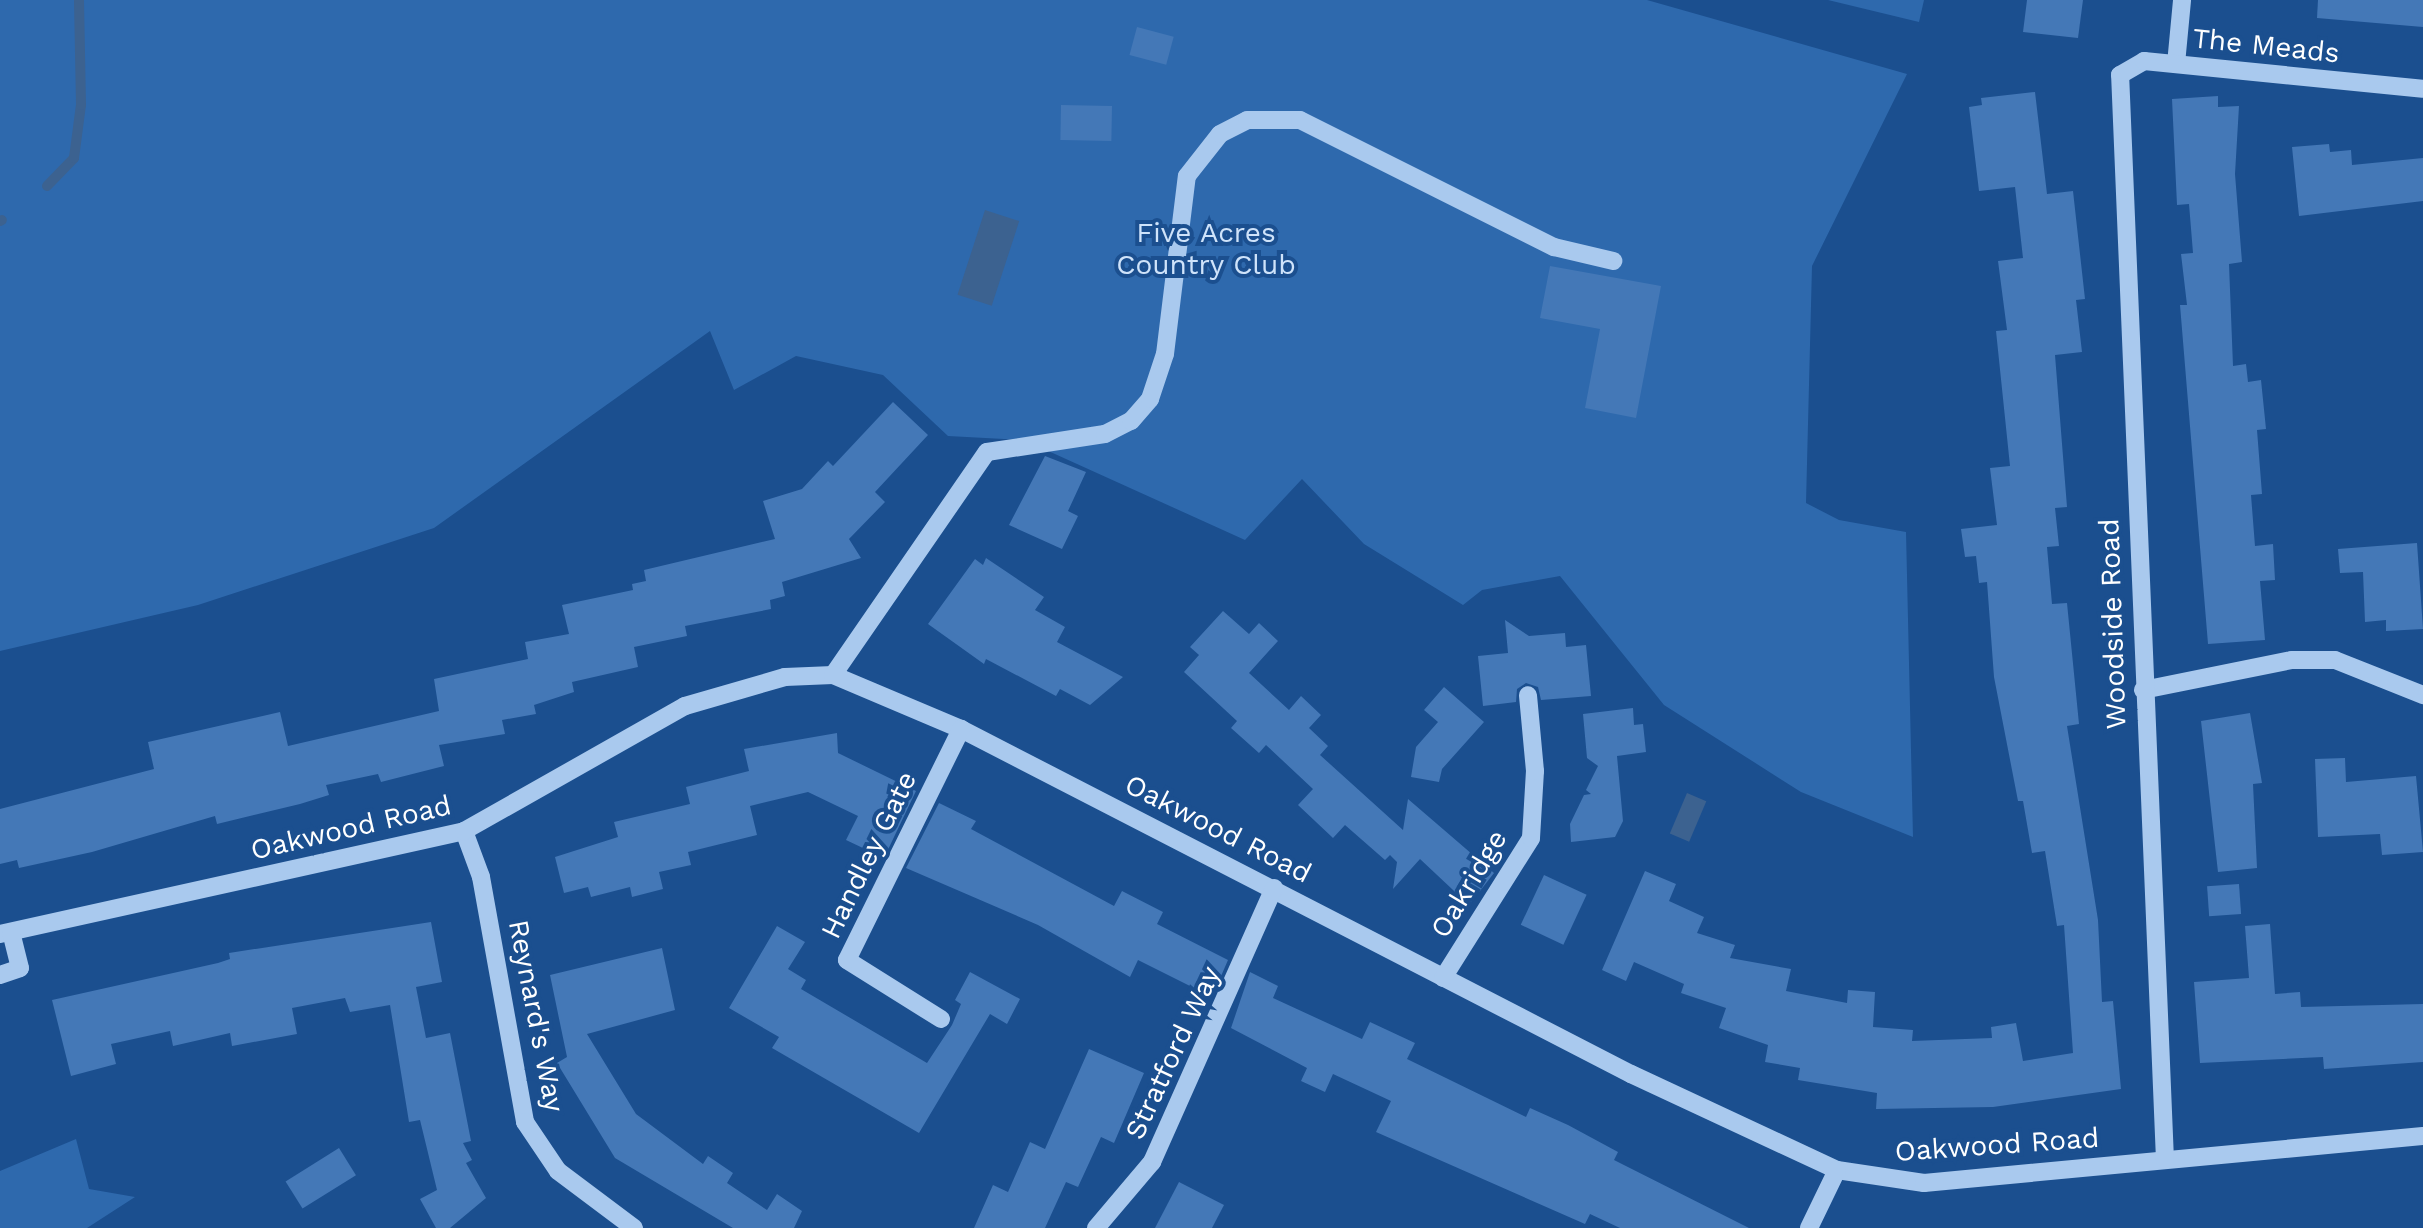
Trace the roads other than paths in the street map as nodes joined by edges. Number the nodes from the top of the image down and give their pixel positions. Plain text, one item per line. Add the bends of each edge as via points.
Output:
1 (2182, 0) edge
2 (2176, 64) junction
3 (2117, 86) joint
4 (2423, 89) edge
5 (1613, 260) dead end
6 (833, 675) junction
7 (2143, 690) junction
8 (1528, 695) dead end
9 (2423, 695) edge
10 (960, 728) junction
11 (464, 831) junction
12 (1274, 888) junction
13 (6, 933) edge
14 (0, 974) edge
15 (1443, 978) junction
16 (941, 1018) dead end
17 (2422, 1143) edge
18 (2165, 1160) junction
19 (1837, 1170) junction
20 (634, 1228) edge
21 (1096, 1228) edge
22 (1809, 1228) edge

1 - 2 street
2 - 3 street, The Meads via 2129,65
2 - 4 street, The Meads
3 - 7 street, Woodside Road
5 - 6 street via 1554,248 1300,120 1247,120 1203,148 1187,176 1166,354 1150,399 1131,421 1105,434 987,452
6 - 10 street, Oakwood Road
6 - 11 street, Oakwood Road via 785,677 685,706
7 - 9 street via 2292,660 2336,660
7 - 18 street, Woodside Road
8 - 15 street, Oakridge via 1535,770 1531,838
10 - 12 street, Oakwood Road
10 - 16 street, Handley Gate via 847,960
11 - 13 street, Oakwood Road
11 - 20 street, Reynard's Way via 481,877 525,1122 558,1171
12 - 15 street, Oakwood Road
12 - 21 street, Stratford Way via 1249,957 1152,1162
13 - 14 street via 20,968
15 - 19 street, Oakwood Road
17 - 18 street, Oakwood Road
18 - 19 street, Oakwood Road via 1924,1183
19 - 22 street

